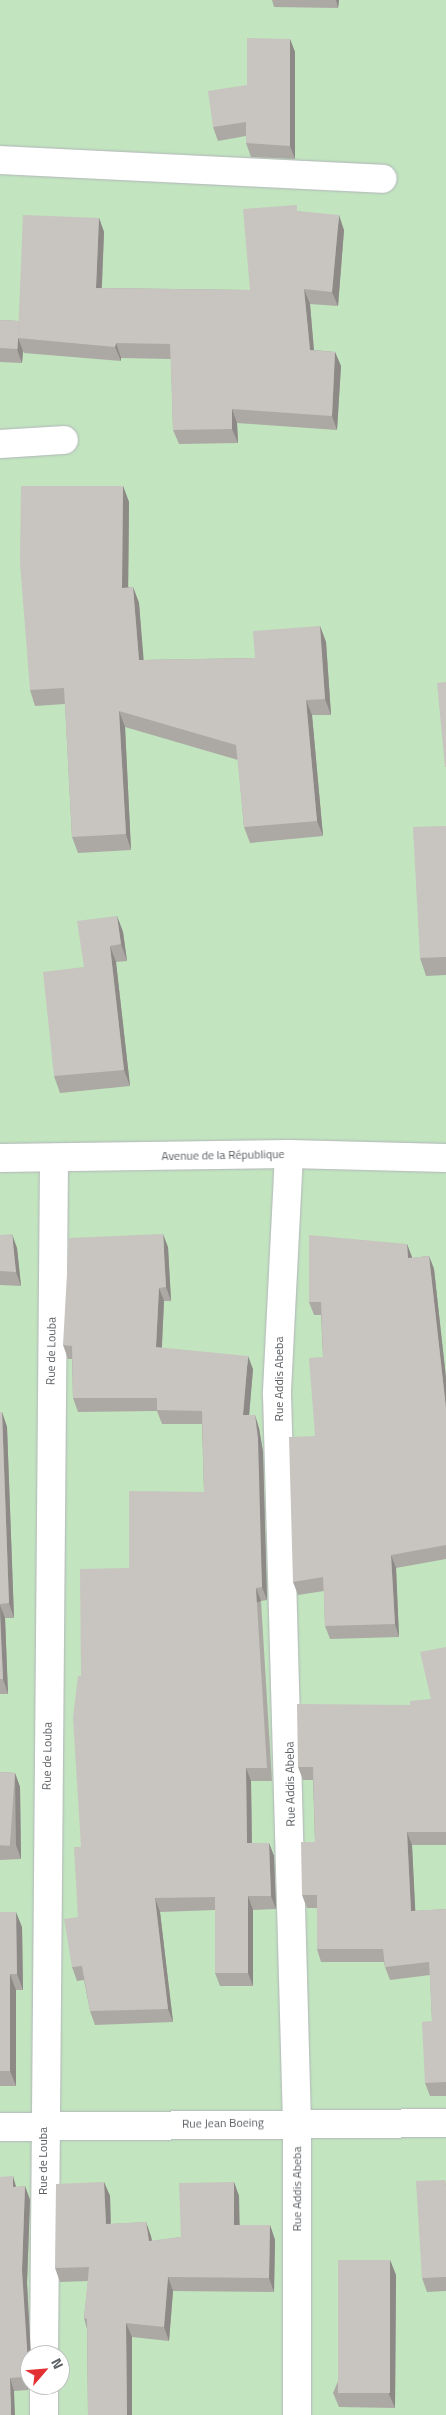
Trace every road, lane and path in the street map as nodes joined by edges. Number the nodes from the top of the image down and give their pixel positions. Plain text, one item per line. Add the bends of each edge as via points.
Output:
1 (0, 160) edge
2 (383, 180) dead end
3 (64, 440) dead end
4 (0, 444) edge
5 (289, 1154) junction
6 (0, 1158) edge
7 (54, 1158) junction
8 (446, 1158) edge
9 (297, 2123) junction
10 (446, 2123) edge
11 (42, 2126) junction
12 (0, 2127) edge
13 (44, 2345) edge
14 (44, 2395) edge
15 (44, 2415) edge
16 (297, 2415) edge

1 - 2 street
3 - 4 street
5 - 7 street, Avenue de la République
5 - 8 street, Avenue de la République
5 - 9 street, Rue Addis Abeba via 277,1394
6 - 7 street, Avenue de la République
7 - 11 street, Rue de Louba
9 - 10 street, Rue Jean Boeing
9 - 11 street, Rue Jean Boeing
9 - 16 street, Rue Addis Abeba
11 - 12 street, Rue Jean Boeing
11 - 13 street, Rue de Louba
14 - 15 street

